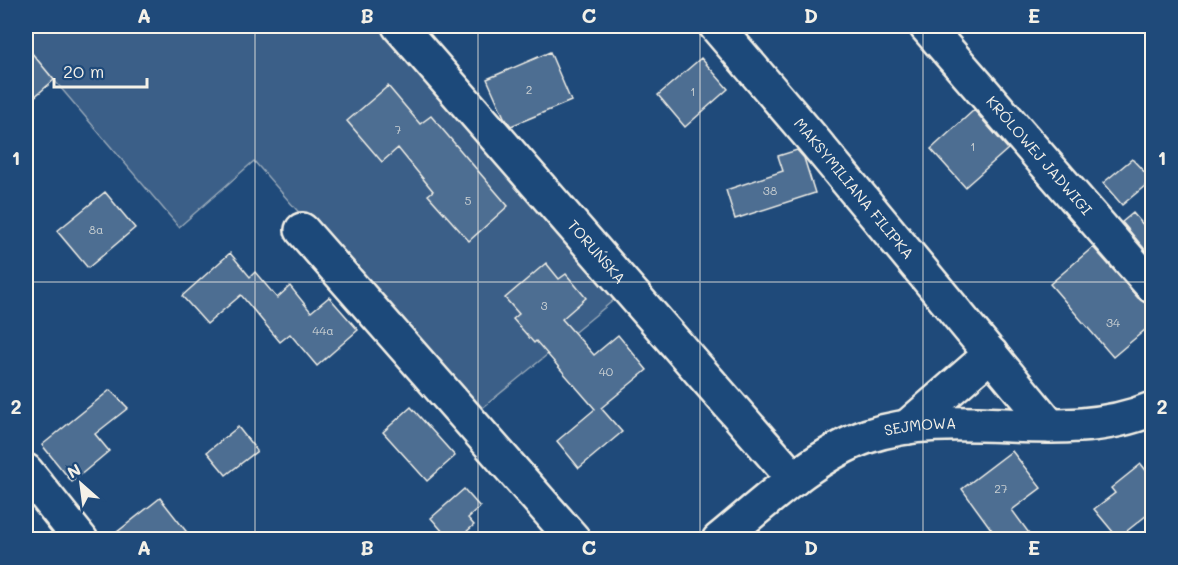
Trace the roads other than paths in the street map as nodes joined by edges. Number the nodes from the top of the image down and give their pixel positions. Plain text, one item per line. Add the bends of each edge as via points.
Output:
1 (399, 26) edge
2 (716, 26) edge
3 (926, 26) edge
4 (302, 230) dead end
5 (1152, 286) edge
6 (991, 354) junction
7 (1152, 409) edge
8 (1050, 426) junction
9 (907, 427) junction
10 (26, 471) edge
11 (794, 479) junction
12 (81, 540) edge
13 (574, 540) edge
14 (718, 540) edge

1 - 11 street, TORUŃSKA
2 - 6 street, MAKSYMILIANA FILIPKA
3 - 5 street, KRÓLOWEJ JADWIGI
4 - 13 street
6 - 8 street, MAKSYMILIANA FILIPKA
6 - 9 street
7 - 8 street, SEJMOWA via 1138,416
8 - 9 street, SEJMOWA
9 - 11 street, SEJMOWA via 867,436
10 - 12 street
11 - 14 street, SEJMOWA

